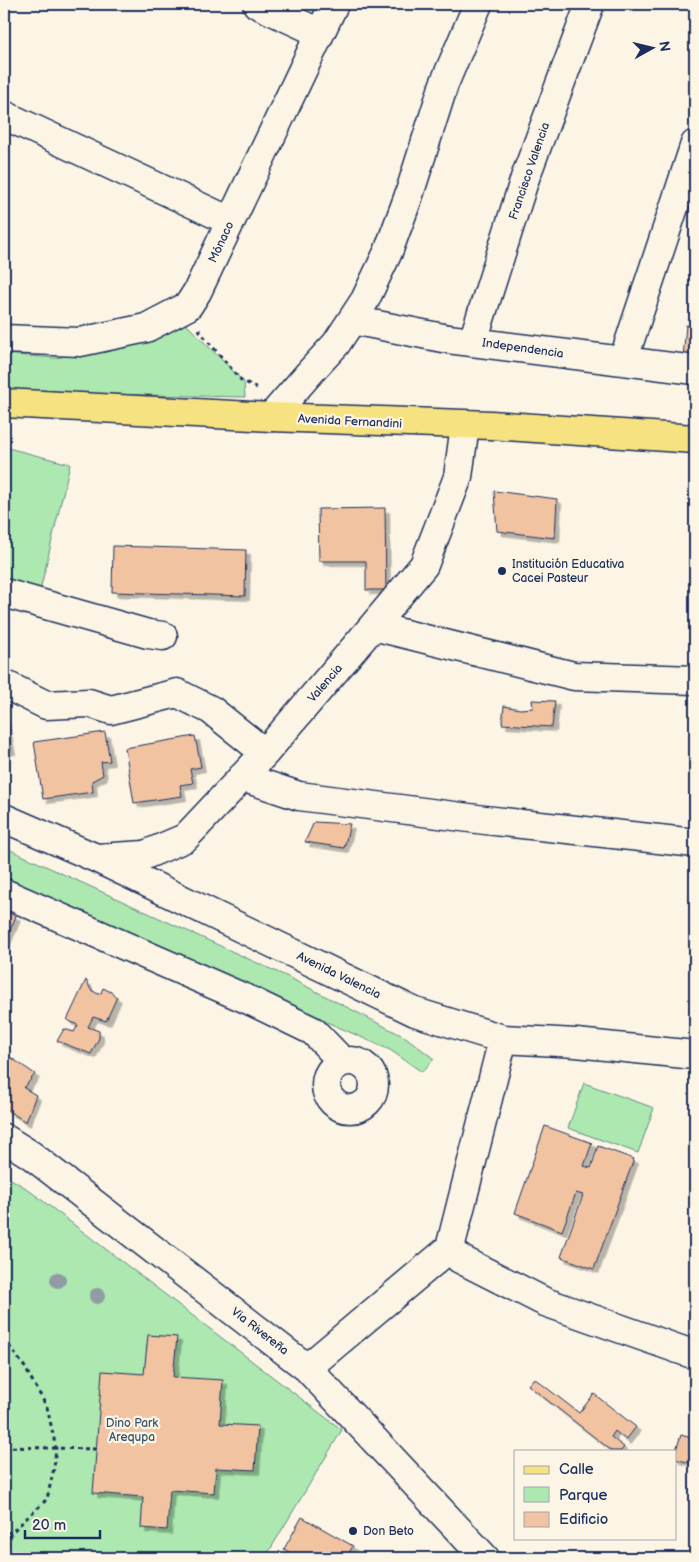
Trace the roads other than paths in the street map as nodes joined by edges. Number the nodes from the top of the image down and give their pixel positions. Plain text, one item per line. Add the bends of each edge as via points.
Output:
1 (257, 4) edge
2 (334, 4) edge
3 (478, 4) edge
4 (590, 4) edge
5 (320, 33) junction
6 (4, 115) edge
7 (695, 144) edge
8 (230, 221) junction
9 (352, 320) junction
10 (4, 339) edge
11 (473, 341) junction
12 (623, 361) junction
13 (695, 370) edge
14 (4, 403) edge
15 (278, 410) junction
16 (464, 424) junction
17 (695, 440) edge
18 (4, 593) edge
19 (373, 626) junction
20 (163, 636) dead end
21 (695, 680) edge
22 (4, 684) edge
23 (265, 753) junction
24 (242, 777) junction
25 (4, 818) edge
26 (695, 843) edge
27 (96, 858) junction
28 (4, 893) edge
29 (503, 1039) junction
30 (695, 1055) edge
31 (343, 1062) dead end
32 (4, 1138) edge
33 (450, 1248) junction
34 (695, 1355) edge
35 (307, 1368) junction
36 (486, 1558) edge

1 - 5 street
2 - 5 street, Mónaco
3 - 9 street via 444,84 388,252
4 - 11 street, Francisco Valencia via 526,178
5 - 8 street, Mónaco
6 - 8 street
7 - 12 street
8 - 10 street, Mónaco via 188,306 146,328 80,342
9 - 11 street, Independencia
9 - 15 street via 336,344
11 - 12 street, Independencia
12 - 13 street, Independencia
14 - 15 main road, Avenida Fernandini
15 - 16 main road, Avenida Fernandini
16 - 17 main road, Avenida Fernandini
16 - 19 street, Valencia via 458,477 424,565
18 - 20 street
19 - 21 street via 574,676
19 - 23 street, Valencia
22 - 23 street via 46,705 89,703 111,710 177,693 211,710
23 - 24 street, Valencia
24 - 26 street via 299,796
24 - 27 street, Valencia via 185,838 145,854
25 - 27 street, Avenida Valencia
27 - 29 street, Avenida Valencia via 415,1012
28 - 31 street via 313,1031
29 - 30 street, Avenida Valencia
29 - 33 street
32 - 35 street, Via Rivereña
33 - 34 street via 460,1259 545,1302
33 - 35 street
35 - 36 street, Via Rivereña

